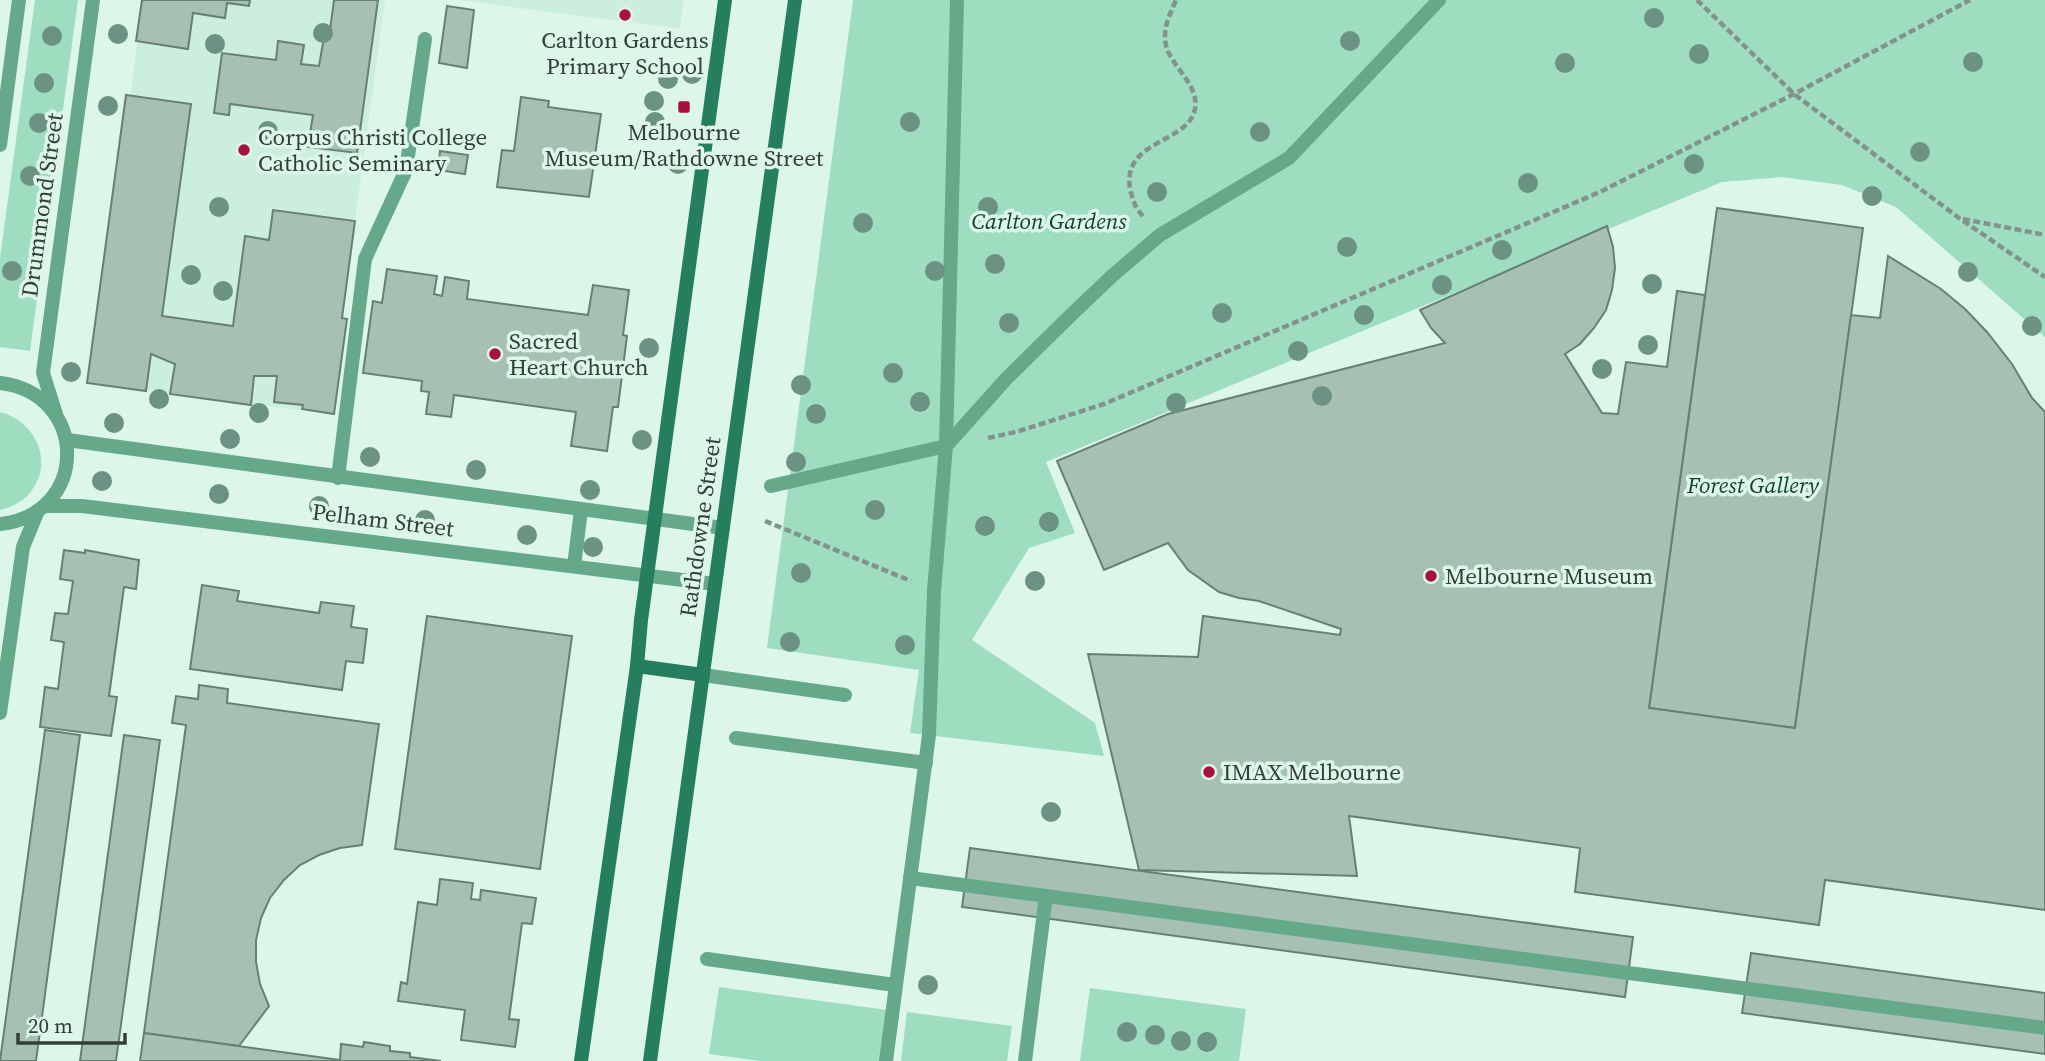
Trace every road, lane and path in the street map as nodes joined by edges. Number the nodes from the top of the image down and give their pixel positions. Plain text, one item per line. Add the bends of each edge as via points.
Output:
1 (19, 0) edge
2 (93, 0) edge
3 (725, 0) edge
4 (795, 0) edge
5 (957, 0) edge
6 (1176, 0) edge
7 (1439, 0) edge
8 (1697, 0) edge
9 (1970, 0) edge
10 (425, 39) dead end
11 (1794, 94) junction
12 (0, 145) edge
13 (1959, 218) junction
14 (1160, 235) junction
15 (2045, 235) edge
16 (2045, 277) edge
17 (0, 383) edge
18 (56, 414) junction
19 (67, 440) junction
20 (946, 446) junction
21 (338, 478) junction
22 (771, 485) dead end
23 (41, 509) junction
24 (581, 510) junction
25 (655, 519) junction
26 (765, 521) dead end
27 (0, 524) edge
28 (723, 528) junction
29 (574, 566) junction
30 (647, 576) junction
31 (715, 584) junction
32 (934, 591) junction
33 (637, 666) junction
34 (703, 675) junction
35 (845, 695) dead end
36 (0, 713) edge
37 (736, 738) dead end
38 (926, 763) junction
39 (911, 878) junction
40 (1046, 896) junction
41 (708, 959) dead end
42 (895, 985) junction
43 (2045, 1028) edge
44 (581, 1061) edge
45 (650, 1061) edge
46 (886, 1061) edge
47 (1025, 1061) edge

1 - 12 street
2 - 18 street, Drummond Street via 43,373
3 - 25 main road, Rathdowne Street
4 - 28 main road, Rathdowne Street
5 - 20 street
6 - 14 path via 1164,38 1174,63 1194,91 1195,109 1176,132 1145,149 1133,166 1129,184 1135,208
7 - 14 street via 1289,158
8 - 11 path
9 - 11 path
10 - 21 street via 406,170 366,259
11 - 13 path
11 - 20 path via 1600,192 1104,404 1016,432
13 - 15 path
13 - 16 path
14 - 20 street via 1061,324
17 - 18 street via 23,388
18 - 19 street, Drummond Street
19 - 21 street, Pelham Street
19 - 23 street via 67,464 60,487
20 - 22 street
20 - 32 street
21 - 24 street, Pelham Street
23 - 27 street, Pelham Street
23 - 29 street, Pelham Street via 82,506
23 - 36 street via 23,547
24 - 25 street, Pelham Street
24 - 29 street
25 - 28 street, Pelham Street
25 - 30 main road, Rathdowne Street
26 - 32 path
28 - 31 main road, Rathdowne Street
29 - 30 street, Pelham Street
30 - 31 street, Pelham Street
30 - 33 main road, Rathdowne Street
31 - 34 main road, Rathdowne Street
32 - 38 street
33 - 34 main road
33 - 44 main road, Rathdowne Street
34 - 35 street
34 - 45 main road, Rathdowne Street
37 - 38 street
38 - 39 street
39 - 40 street
39 - 42 street
40 - 43 street
40 - 47 street
41 - 42 street
42 - 46 street

